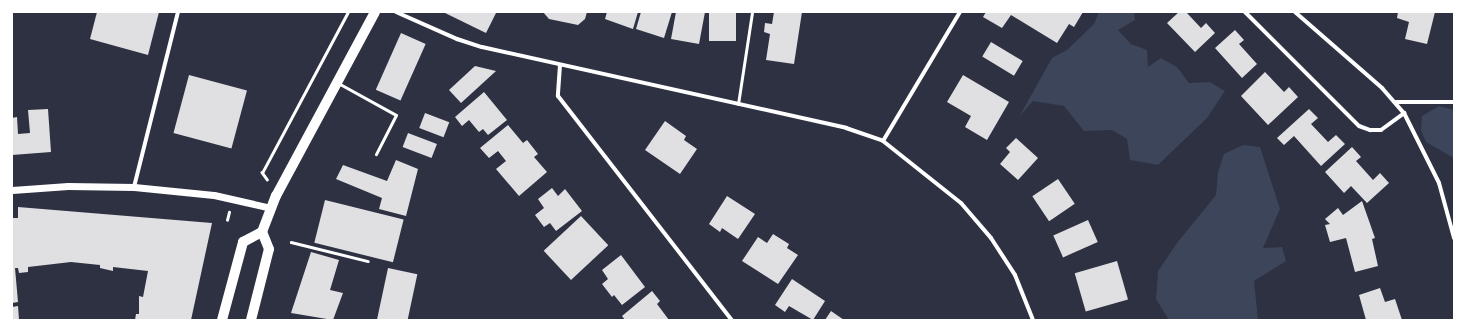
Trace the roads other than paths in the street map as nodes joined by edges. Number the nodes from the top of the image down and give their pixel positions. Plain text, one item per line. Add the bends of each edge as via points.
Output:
1 (178, 12) edge
2 (375, 12) edge
3 (396, 12) edge
4 (752, 12) edge
5 (960, 12) edge
6 (1245, 12) edge
7 (1295, 12) edge
8 (560, 65) junction
9 (336, 82) junction
10 (1396, 102) junction
11 (1454, 102) edge
12 (738, 104) junction
13 (1404, 113) junction
14 (884, 141) junction
15 (376, 154) dead end
16 (134, 187) junction
17 (12, 190) edge
18 (271, 208) junction
19 (262, 232) junction
20 (1454, 238) edge
21 (222, 320) edge
22 (251, 320) edge
23 (732, 320) edge
24 (1033, 320) edge

1 - 16 street
2 - 9 main road
3 - 8 street via 457,39
4 - 12 lane
5 - 14 street
6 - 13 street via 1360,126 1370,130 1382,130
7 - 10 street
8 - 12 street
8 - 23 street via 558,96
9 - 15 lane via 396,115
9 - 18 main road
10 - 11 street
10 - 13 street
12 - 14 street via 846,128
13 - 20 street via 1439,182
14 - 24 street via 961,203 991,238 1015,276
16 - 17 street via 68,186
16 - 18 street via 214,195
18 - 19 main road
19 - 21 main road via 243,242
19 - 22 main road via 269,249

